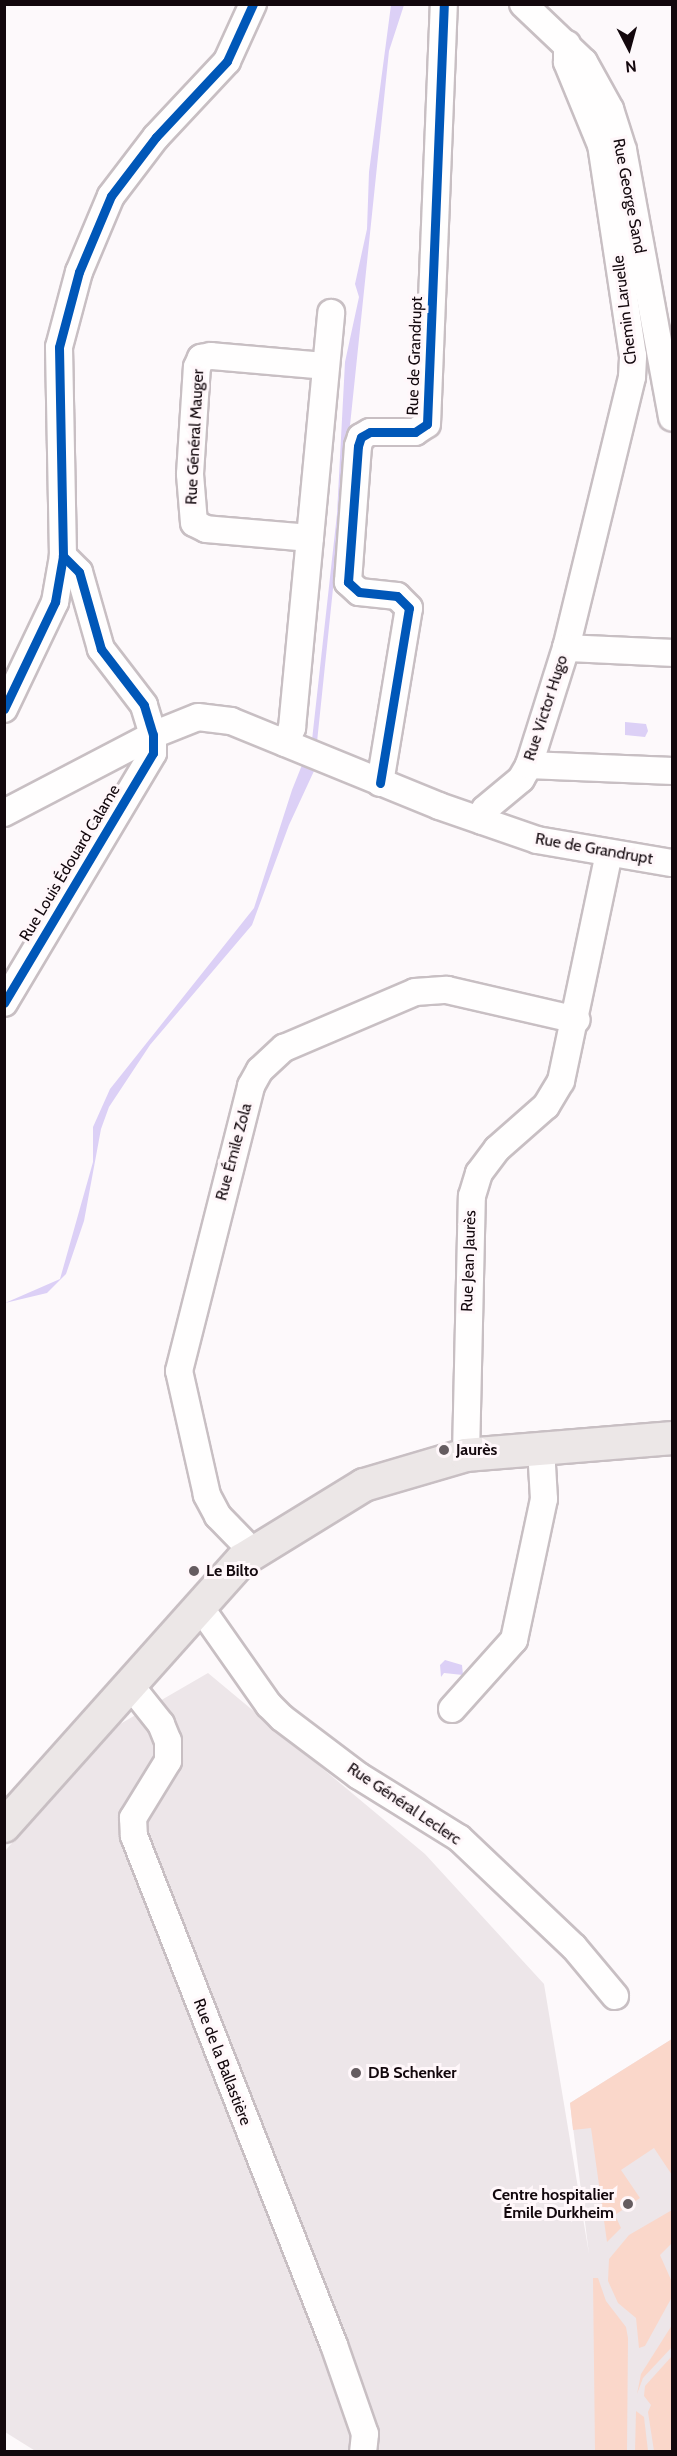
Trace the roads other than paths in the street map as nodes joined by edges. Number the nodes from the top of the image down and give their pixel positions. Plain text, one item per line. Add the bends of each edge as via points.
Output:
1 (253, 4) edge
2 (444, 4) edge
3 (523, 4) edge
4 (567, 44) junction
5 (331, 313) dead end
6 (326, 366) junction
7 (672, 418) edge
8 (310, 538) junction
9 (63, 556) junction
10 (566, 648) junction
11 (672, 653) edge
12 (4, 709) edge
13 (153, 735) junction
14 (306, 752) junction
15 (529, 765) junction
16 (672, 771) edge
17 (380, 783) junction
18 (4, 813) edge
19 (482, 821) junction
20 (609, 853) junction
21 (672, 863) edge
22 (4, 1003) edge
23 (577, 1020) junction
24 (672, 1438) edge
25 (541, 1449) junction
26 (466, 1455) junction
27 (254, 1553) junction
28 (200, 1607) junction
29 (130, 1684) junction
30 (452, 1709) dead end
31 (4, 1826) edge
32 (615, 1996) dead end
33 (363, 2451) edge

1 - 9 street via 227,61 156,137 111,196 79,272 59,347
2 - 17 street, Rue de Grandrupt via 427,424 415,432 370,432 361,437 358,446 348,582 359,592 397,596 409,608
3 - 4 street, Rue George Sand
4 - 7 street, Rue George Sand via 584,62 610,109 622,150
4 - 10 street, Chemin Laruelle via 567,62 601,145 633,356 632,377
5 - 6 street
6 - 8 street
6 - 8 street, Rue Général Mauger via 211,356 201,358 197,367 190,474 194,523 206,529
8 - 14 street via 292,728
9 - 12 street via 56,602
9 - 13 street via 79,572 101,649 144,705
10 - 11 street, Rue Victor Hugo
10 - 15 street, Rue Victor Hugo
13 - 14 street, Rue de Grandrupt via 198,717 231,721
13 - 18 street, Rue de Grandrupt
13 - 22 street, Rue Louis Édouard Calame via 153,753
14 - 17 street, Rue de Grandrupt
15 - 16 street
15 - 19 street, Rue Victor Hugo via 520,779 484,809
17 - 19 street, Rue de Grandrupt
19 - 20 street, Rue de Grandrupt via 537,840
20 - 21 street, Rue de Grandrupt
20 - 23 street, Rue Jean Jaurès
23 - 26 street, Rue Jean Jaurès via 561,1081 546,1106 491,1157 479,1173 472,1196
23 - 27 street, Rue Émile Zola via 447,990 415,992 284,1048 260,1070 251,1086 179,1371 207,1495 218,1516
24 - 25 main road
25 - 26 main road
25 - 30 street via 544,1499 514,1640
26 - 27 main road via 364,1485
27 - 28 main road via 242,1560
28 - 29 main road
28 - 32 street, Rue Général Leclerc via 282,1718 359,1776 459,1838 574,1947
29 - 31 main road
29 - 33 street, Rue de la Ballastière via 161,1724 168,1741 168,1761 133,1818 134,1836 334,2345 365,2434

